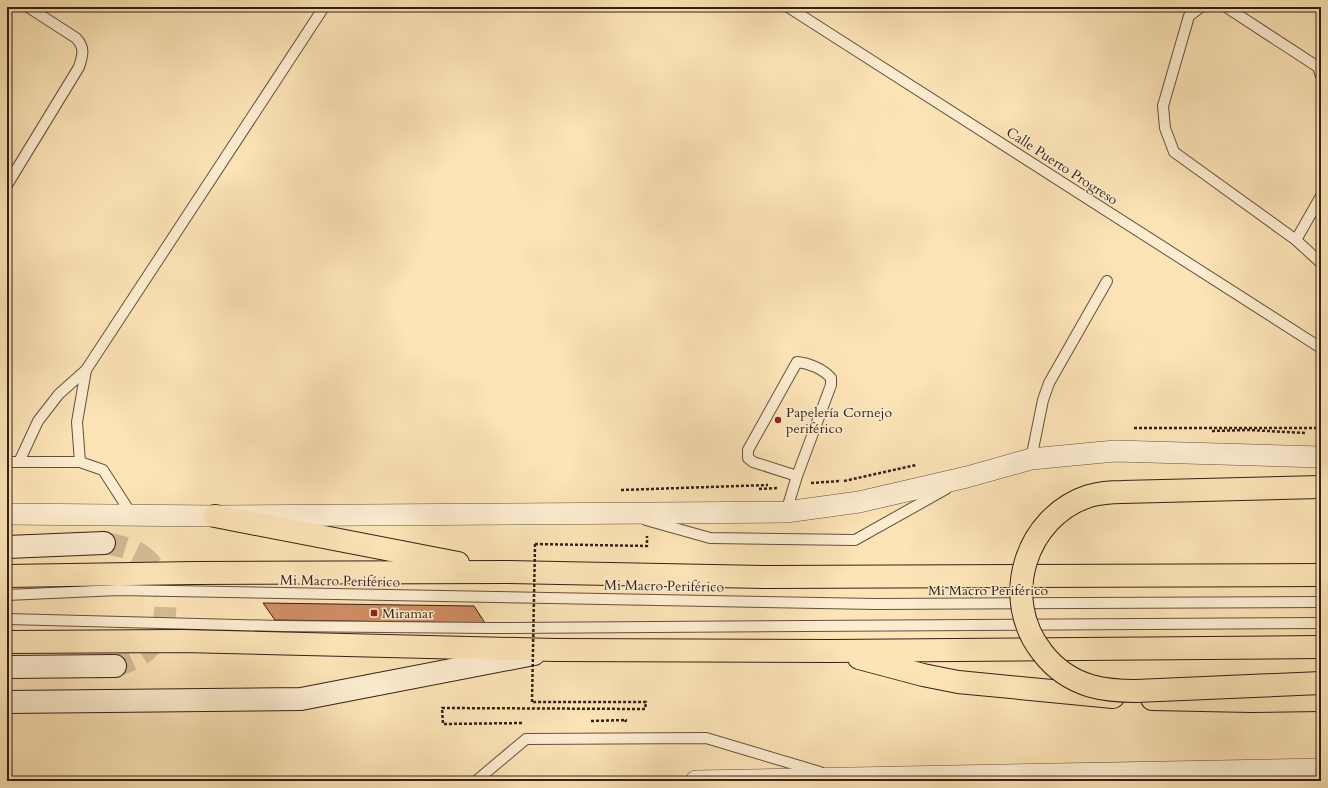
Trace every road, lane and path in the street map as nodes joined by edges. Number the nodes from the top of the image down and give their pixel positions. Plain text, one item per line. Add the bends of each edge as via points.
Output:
1 (28, 7) edge
2 (324, 7) edge
3 (788, 7) edge
4 (1201, 7) edge
5 (1226, 7) edge
6 (1321, 76) edge
7 (8, 183) edge
8 (1321, 196) edge
9 (1296, 240) junction
10 (1321, 263) edge
11 (1106, 281) dead end
12 (1321, 348) edge
13 (86, 370) junction
14 (1321, 428) edge
15 (1127, 429) dead end
16 (1141, 432) dead end
17 (1307, 433) dead end
18 (1321, 457) edge
19 (1032, 459) junction
20 (7, 462) edge
21 (19, 462) junction
22 (80, 462) junction
23 (923, 464) dead end
24 (919, 469) dead end
25 (967, 477) junction
26 (795, 483) junction
27 (843, 485) dead end
28 (836, 486) dead end
29 (1321, 487) edge
30 (618, 490) dead end
31 (682, 492) dead end
32 (786, 512) junction
33 (622, 513) junction
34 (7, 514) edge
35 (132, 515) junction
36 (215, 516) junction
37 (639, 535) dead end
38 (104, 543) tunnel mouth
39 (7, 547) edge
40 (508, 572) junction
41 (1321, 575) edge
42 (7, 576) edge
43 (7, 594) edge
44 (1321, 602) edge
45 (7, 619) edge
46 (1321, 623) edge
47 (7, 642) edge
48 (1321, 647) edge
49 (556, 650) junction
50 (831, 651) junction
51 (115, 666) tunnel mouth
52 (7, 667) edge
53 (1321, 683) edge
54 (1321, 700) edge
55 (7, 702) edge
56 (443, 724) dead end
57 (1321, 769) edge
58 (841, 778) junction
59 (476, 781) edge
60 (696, 781) edge

1 - 7 lane via 82,43 84,55 80,67
2 - 13 lane
3 - 12 lane, Calle Puerto Progreso
4 - 9 lane via 1189,16 1163,106 1164,128 1174,152
5 - 6 lane via 1318,67
8 - 9 lane
9 - 10 lane
11 - 19 lane via 1049,383 1043,400
13 - 21 lane via 58,394 42,416
13 - 22 lane via 77,422
14 - 15 path
16 - 17 path via 1249,430
18 - 19 street via 1115,450
19 - 25 street
20 - 21 lane
21 - 22 lane
22 - 35 lane via 103,470
23 - 26 path via 842,481
24 - 27 path
25 - 32 street via 859,502
25 - 33 lane via 855,540 710,538
26 - 26 lane via 831,385 831,378 827,373 798,362 748,450 748,458 753,462
26 - 28 path
26 - 30 path
26 - 31 path
26 - 32 lane
29 - 53 highway, bridge via 1122,492 1089,496 1059,512 1044,527 1029,551 1023,566 1021,583 1024,616 1037,647 1060,671 1090,686 1136,691
32 - 33 street
33 - 36 street
34 - 35 street
35 - 36 street
36 - 40 highway
37 - 56 path, bridge via 647,535 647,546 534,544 532,702 646,702 646,709 442,708
38 - 39 main road
40 - 41 highway via 767,577
40 - 42 highway
43 - 44 lane, Mi Macro Periférico via 118,590 876,604
45 - 46 lane via 490,628
47 - 49 highway via 182,641
48 - 50 highway
49 - 50 highway
49 - 55 main road via 301,699
50 - 54 highway via 944,679 1045,691 1167,700
51 - 52 main road
57 - 58 street
58 - 59 lane via 706,738 526,739
58 - 60 street

